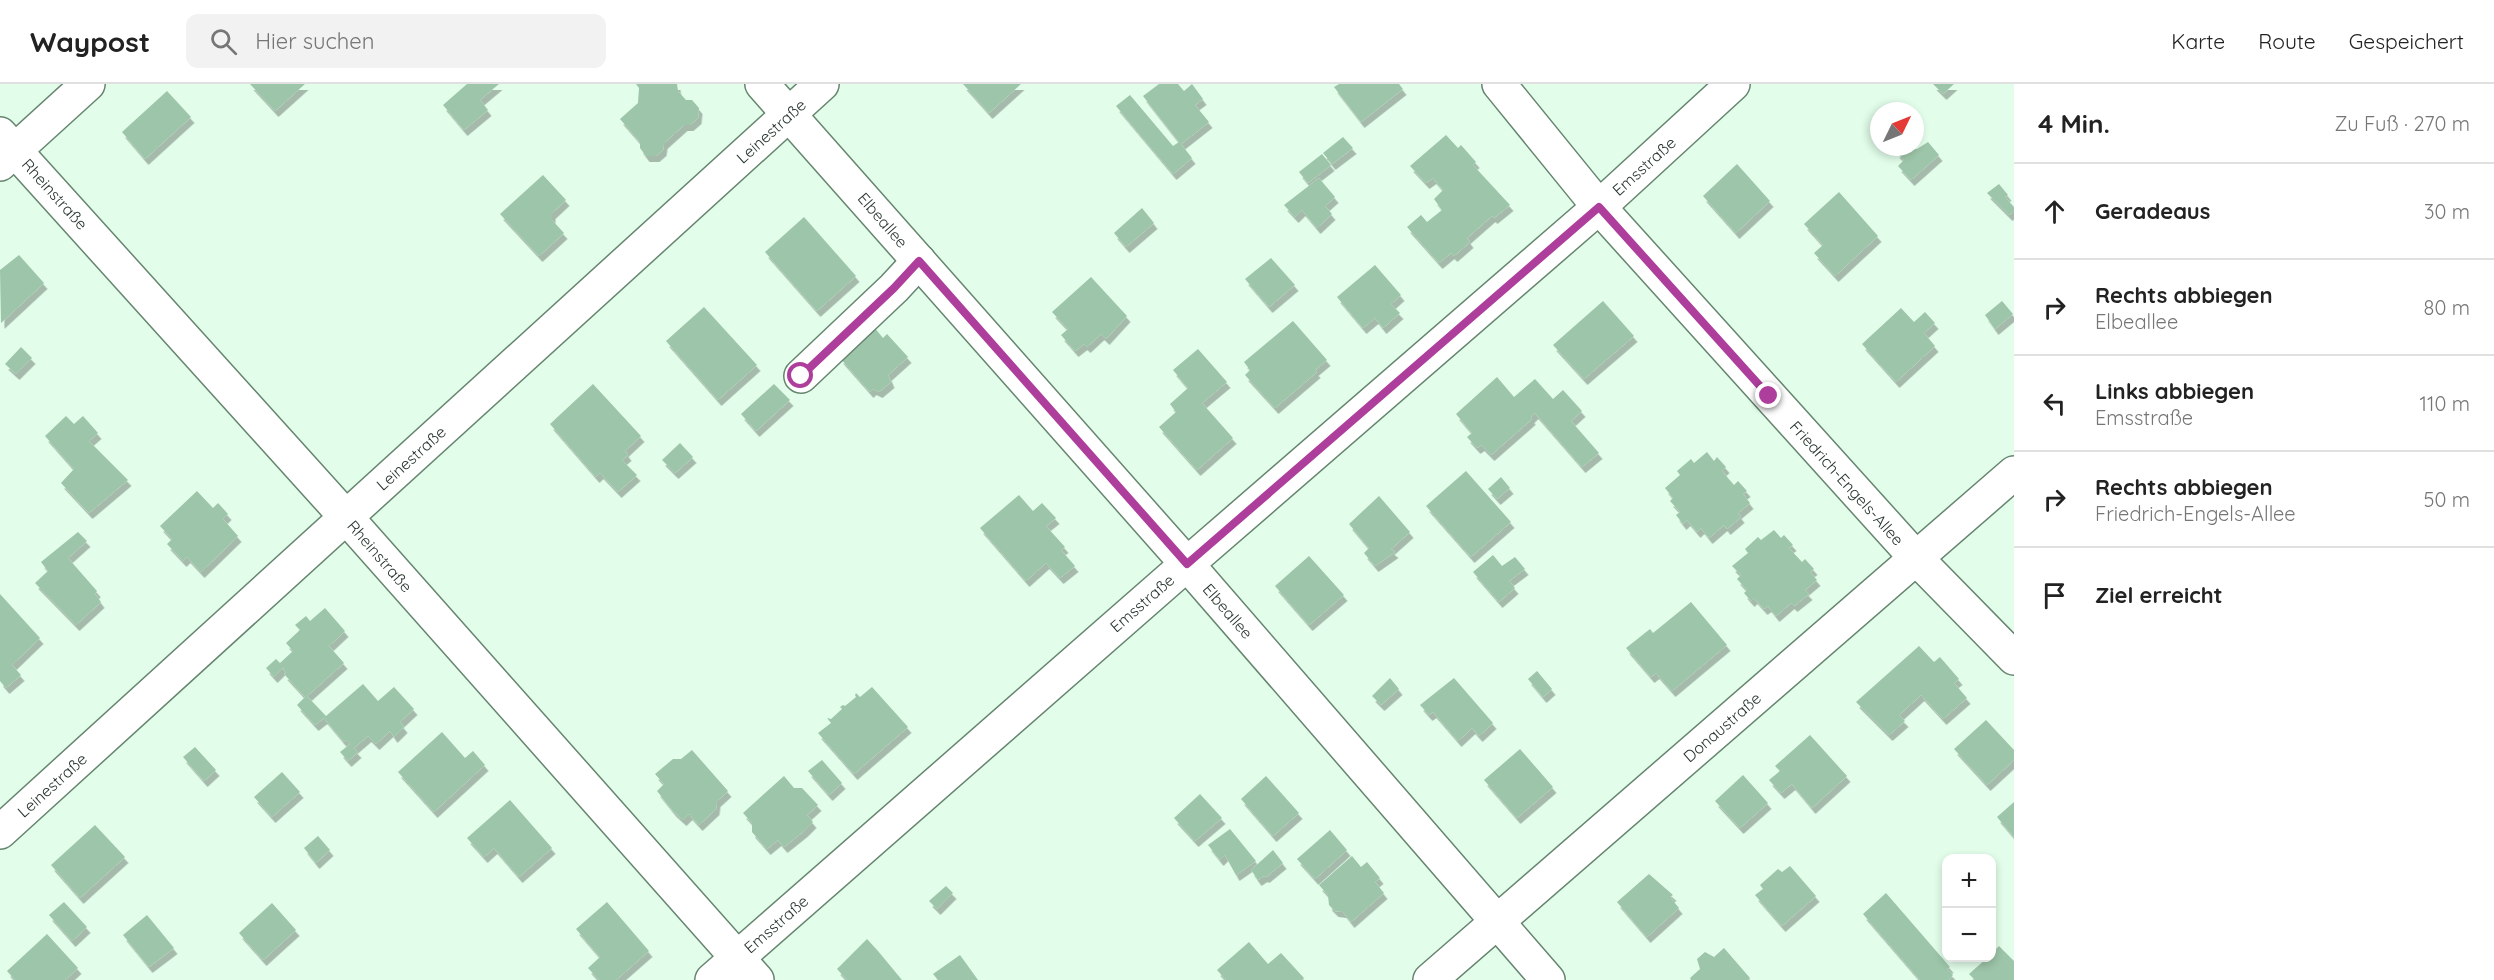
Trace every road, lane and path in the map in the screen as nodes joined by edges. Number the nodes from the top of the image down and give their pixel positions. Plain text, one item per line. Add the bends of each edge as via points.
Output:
1 (88, 84) edge
2 (762, 84) edge
3 (822, 84) edge
4 (1499, 84) edge
5 (1733, 84) edge
6 (789, 114) junction
7 (5, 150) edge
8 (1599, 207) junction
9 (919, 261) junction
10 (801, 376) dead end
11 (2014, 473) edge
12 (346, 517) junction
13 (1916, 558) junction
14 (1187, 564) junction
15 (2014, 658) edge
16 (0, 832) edge
17 (1497, 921) junction
18 (748, 969) edge
19 (712, 980) edge
20 (1430, 980) edge
21 (1548, 980) edge

1 - 7 street
2 - 6 street, Elbeallee
3 - 6 street, Leinestraße
4 - 8 street, Friedrich-Engels-Allee
5 - 8 street, Emsstraße
6 - 9 street, Elbeallee
6 - 12 street, Leinestraße
7 - 12 street, Rheinstraße
8 - 13 street, Friedrich-Engels-Allee
8 - 14 street, Emsstraße
9 - 10 street
9 - 14 street, Elbeallee
11 - 13 street, Donaustraße
12 - 16 street, Leinestraße
12 - 18 street, Rheinstraße
13 - 15 street, Friedrich-Engels-Allee
13 - 17 street, Donaustraße
14 - 17 street, Elbeallee
14 - 18 street, Emsstraße
17 - 20 street, Donaustraße
17 - 21 street, Elbeallee
18 - 19 street, Emsstraße

